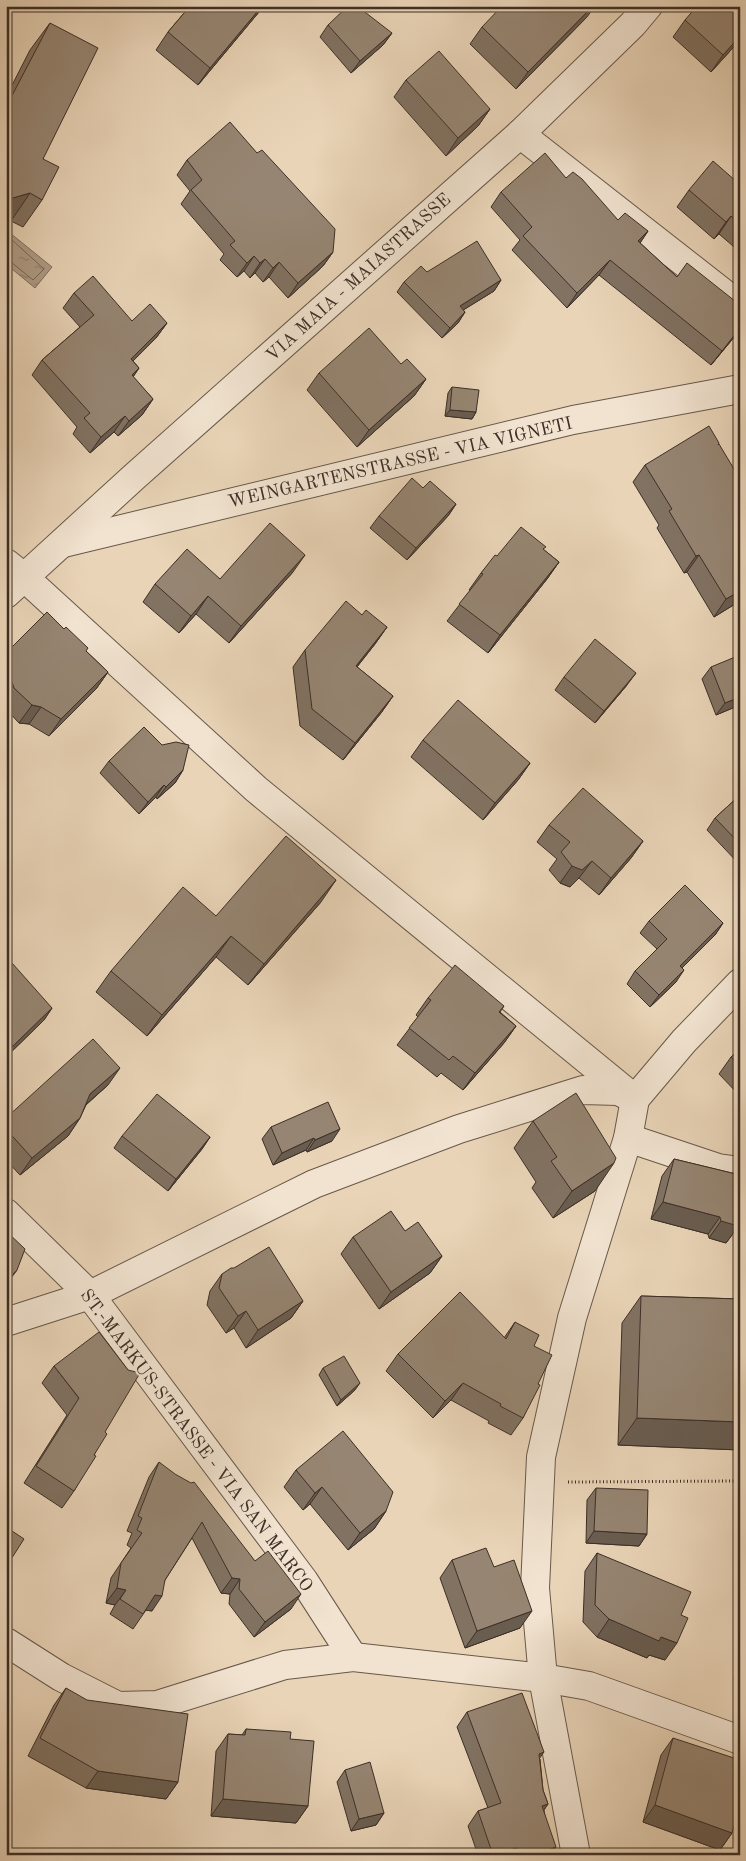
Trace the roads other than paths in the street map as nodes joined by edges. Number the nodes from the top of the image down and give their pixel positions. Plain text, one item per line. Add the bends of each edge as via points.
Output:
1 (648, 6) edge
2 (520, 134) junction
3 (740, 306) edge
4 (740, 389) edge
5 (63, 543) junction
6 (12, 578) edge
7 (740, 983) edge
8 (635, 1099) junction
9 (628, 1138) junction
10 (740, 1171) edge
11 (6, 1213) edge
12 (90, 1295) junction
13 (6, 1322) edge
14 (6, 1642) edge
15 (353, 1657) junction
16 (543, 1678) junction
17 (740, 1740) edge
18 (576, 1855) edge

1 - 2 street, VIA MAIA - MAIASTRASSE
2 - 3 street
2 - 5 street, VIA MAIA - MAIASTRASSE
4 - 5 street, WEINGARTENSTRASSE - VIA VIGNETI via 573,420
5 - 6 street, VIA MAIA - MAIASTRASSE
6 - 8 street via 256,789
7 - 8 street via 684,1041
8 - 9 street
8 - 12 street via 618,1091 583,1090 459,1128 314,1184
9 - 10 street via 718,1168
9 - 16 street via 572,1318 541,1457 535,1588
11 - 12 street, ST.-MARKUS-STRASSE - VIA SAN MARCO
12 - 13 street
12 - 15 street, ST.-MARKUS-STRASSE - VIA SAN MARCO via 304,1581
14 - 15 street via 61,1677 118,1706 157,1705 284,1665
15 - 16 street
16 - 17 street via 590,1686
16 - 18 street

